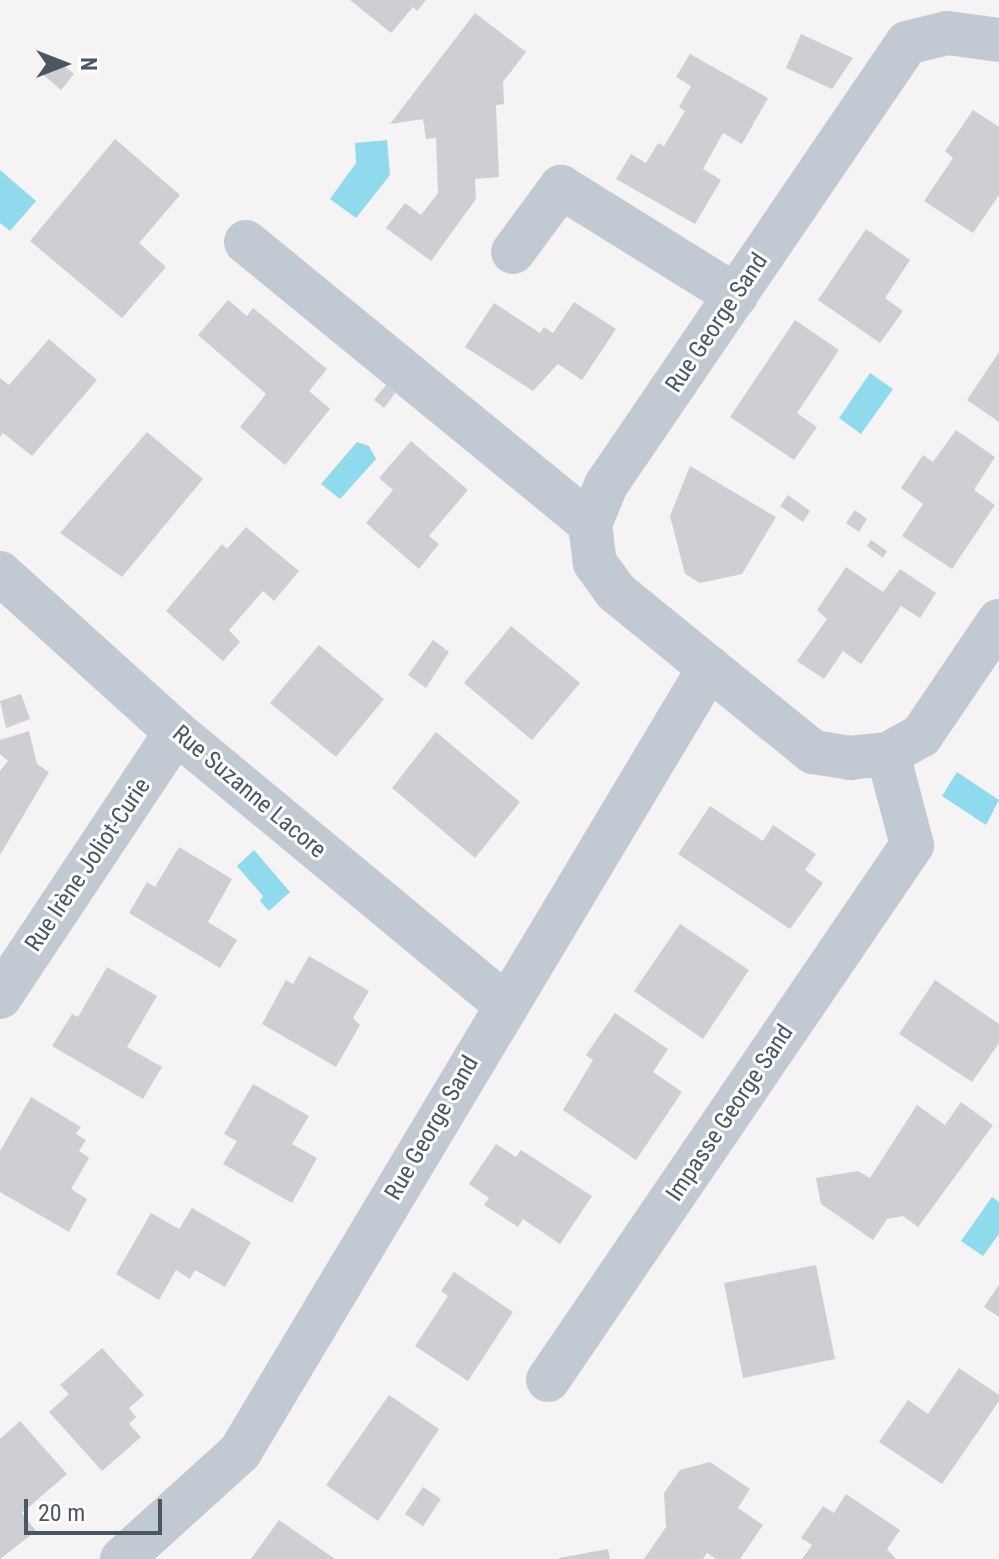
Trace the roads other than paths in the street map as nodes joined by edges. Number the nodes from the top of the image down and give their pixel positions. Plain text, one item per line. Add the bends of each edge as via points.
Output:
1 (999, 40) edge
2 (246, 242) dead end
3 (513, 252) dead end
4 (736, 296) junction
5 (590, 524) junction
6 (0, 573) edge
7 (999, 621) edge
8 (709, 668) junction
9 (176, 732) junction
10 (888, 754) junction
11 (0, 997) edge
12 (504, 1003) junction
13 (548, 1380) dead end
14 (122, 1559) edge

1 - 4 street, Rue George Sand via 947,33 907,43
2 - 5 street
3 - 4 street via 561,187
4 - 5 street, Rue George Sand via 606,485
5 - 8 street via 595,563 616,592
6 - 9 street, Rue Suzanne Lacore
7 - 10 street via 921,736
8 - 10 street via 813,752 849,758
8 - 12 street, Rue George Sand
9 - 11 street, Rue Irène Joliot-Curie
9 - 12 street, Rue Suzanne Lacore
10 - 13 street, Impasse George Sand via 912,845
12 - 14 street, Rue George Sand via 240,1452

